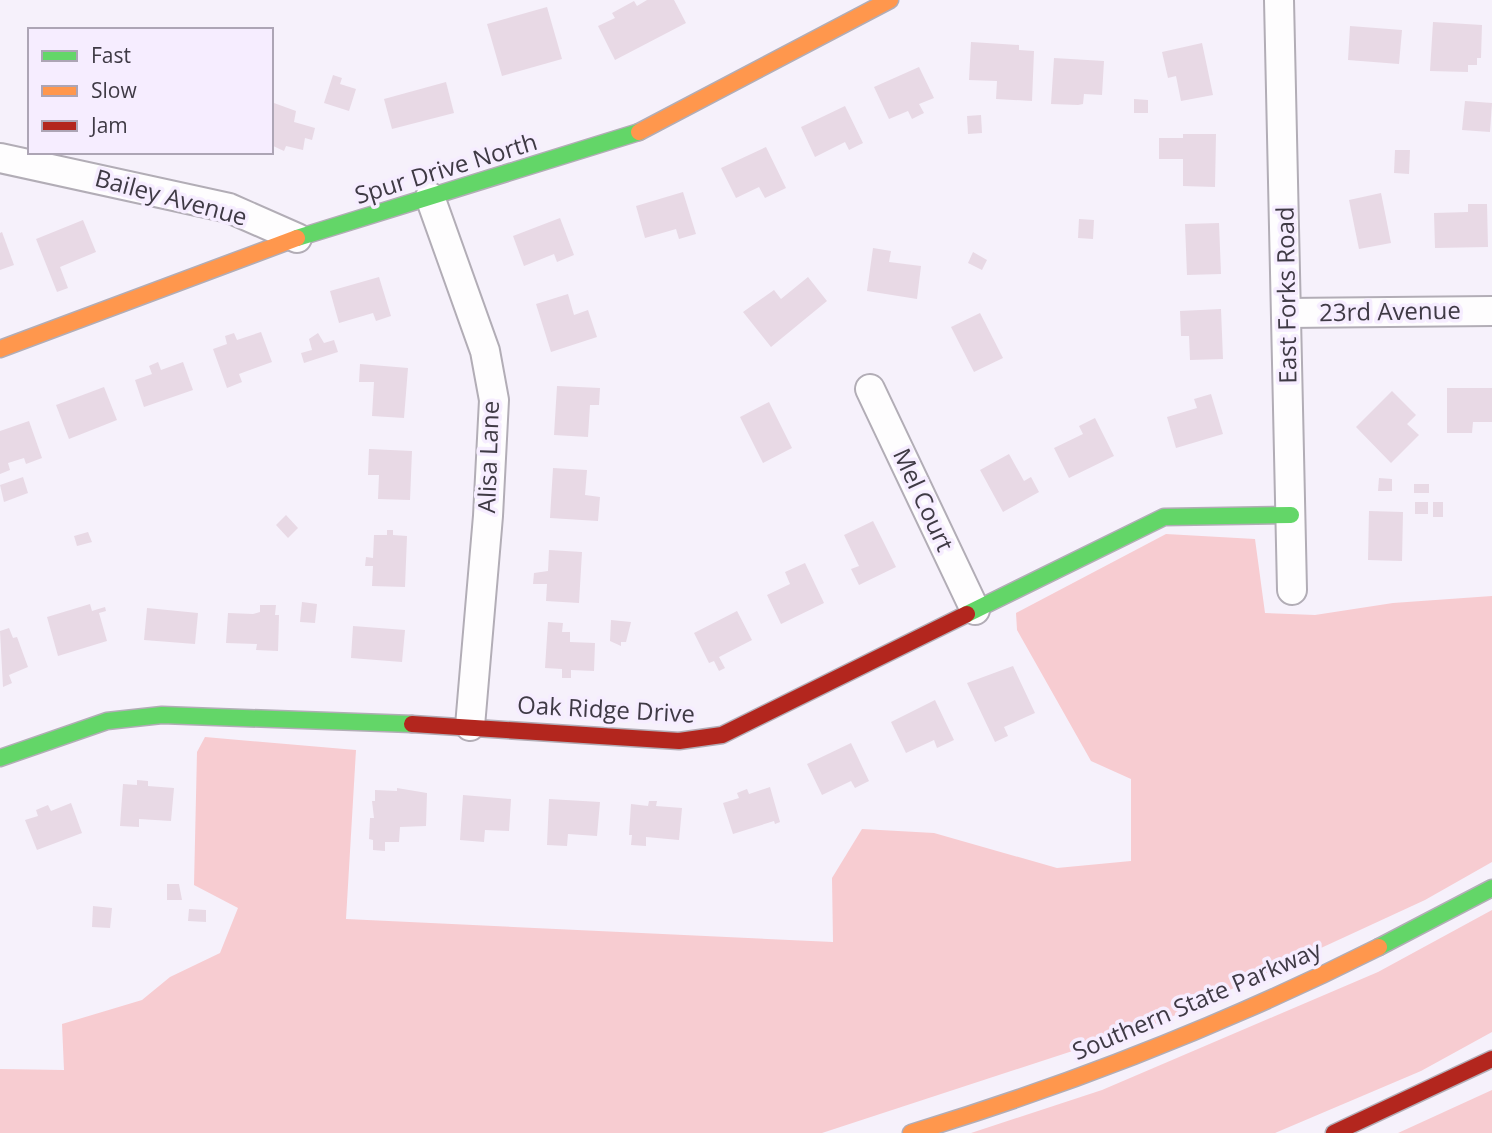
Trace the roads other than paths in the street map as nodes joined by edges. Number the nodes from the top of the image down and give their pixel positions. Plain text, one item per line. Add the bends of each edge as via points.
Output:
1 (890, 0) edge
2 (1279, 0) edge
3 (0, 158) edge
4 (430, 197) junction
5 (298, 238) junction
6 (1492, 311) edge
7 (1287, 313) junction
8 (0, 349) edge
9 (870, 389) dead end
10 (1291, 515) junction
11 (1292, 590) dead end
12 (975, 610) junction
13 (470, 726) junction
14 (0, 758) edge
15 (1492, 888) edge
16 (1492, 1059) edge
17 (911, 1133) edge
18 (1334, 1133) edge

1 - 4 main road, Spur Drive North via 633,135
2 - 7 street, East Forks Road
3 - 5 street, Bailey Avenue via 229,208
4 - 5 main road, Spur Drive North
4 - 13 street, Alisa Lane via 485,351 494,400
5 - 8 main road, Spur Drive North
6 - 7 street, 23rd Avenue
7 - 10 street, East Forks Road
9 - 12 street, Mel Court
10 - 11 street, East Forks Road
10 - 12 main road, Oak Ridge Drive via 1164,517
12 - 13 main road, Oak Ridge Drive via 722,735 680,741
13 - 14 main road, Oak Ridge Drive via 162,715 107,721
15 - 17 main road, Southern State Parkway via 1259,1004 1084,1075
16 - 18 main road

